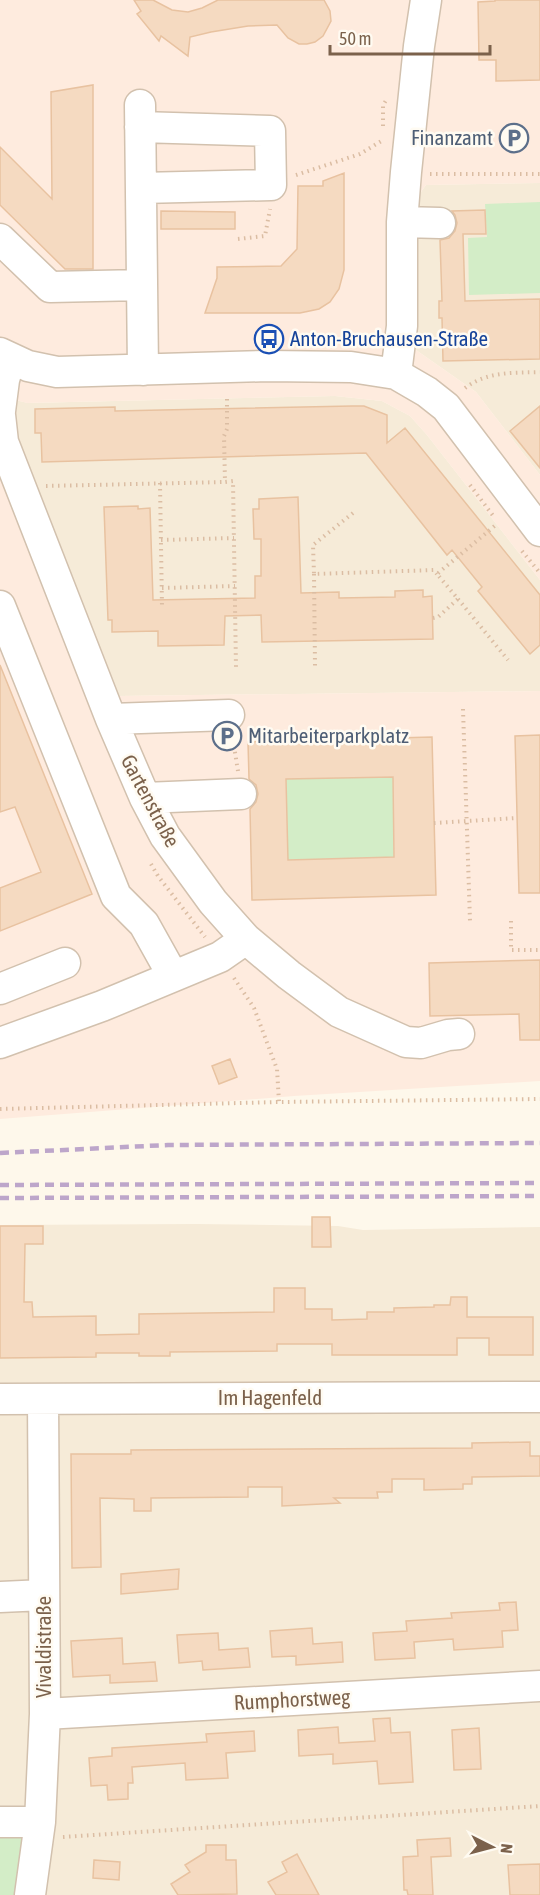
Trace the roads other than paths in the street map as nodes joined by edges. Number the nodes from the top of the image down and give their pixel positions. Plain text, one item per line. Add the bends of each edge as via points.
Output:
1 (426, 0) edge
2 (141, 188) junction
3 (402, 222) junction
4 (440, 223) dead end
5 (0, 239) edge
6 (142, 285) junction
7 (5, 356) edge
8 (143, 370) junction
9 (396, 374) junction
10 (1, 428) edge
11 (528, 537) edge
12 (0, 606) edge
13 (229, 715) road end
14 (111, 719) junction
15 (241, 794) road end
16 (145, 798) junction
17 (246, 939) junction
18 (65, 963) dead end
19 (172, 976) junction
20 (0, 989) edge
21 (459, 1034) dead end
22 (0, 1043) edge
23 (540, 1397) edge
24 (0, 1399) edge
25 (43, 1399) junction
26 (44, 1595) junction
27 (0, 1597) edge
28 (540, 1686) edge
29 (45, 1714) junction
30 (0, 1822) edge
31 (39, 1830) junction
32 (30, 1895) edge

1 - 3 street
2 - 2 street via 271,185 270,131 140,116
2 - 6 street
3 - 4 street
3 - 9 street via 402,326
5 - 6 street via 50,287
6 - 8 street
7 - 8 street via 57,372
7 - 10 street, Gartenstraße
8 - 9 street via 351,366
9 - 11 street via 446,407
10 - 14 street, Gartenstraße
12 - 19 street via 116,896 144,924
13 - 14 street
14 - 16 street, Gartenstraße
15 - 16 street
16 - 17 street, Gartenstraße via 165,836 213,903
17 - 19 street via 220,957
17 - 21 street, Gartenstraße via 339,1012 391,1036 422,1043
18 - 20 street
19 - 22 street
23 - 25 street, Im Hagenfeld
24 - 25 street, Im Hagenfeld
25 - 26 street, Vivaldistraße
26 - 27 street
26 - 29 street, Vivaldistraße
28 - 29 street, Rumphorstweg
29 - 31 street, Vivaldistraße
30 - 31 street
31 - 32 street, Vivaldistraße

